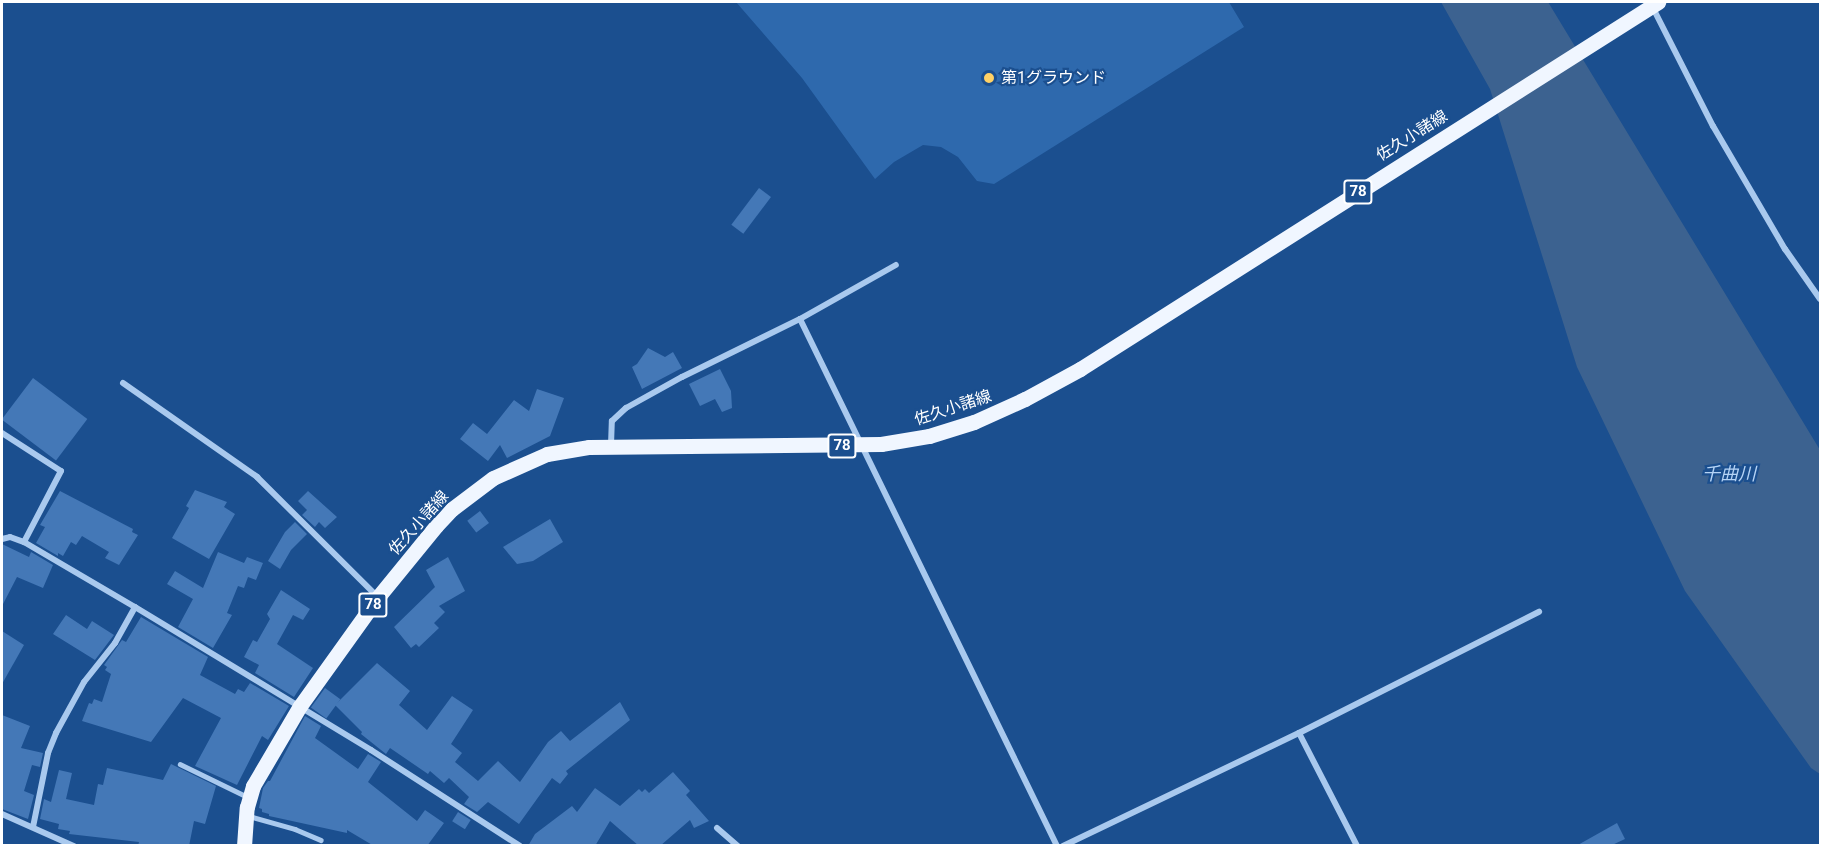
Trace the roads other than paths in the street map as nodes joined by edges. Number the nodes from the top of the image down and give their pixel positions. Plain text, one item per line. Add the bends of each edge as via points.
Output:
1 (1653, 3) edge
2 (896, 264) dead end
3 (1821, 299) edge
4 (800, 319) junction
5 (123, 383) dead end
6 (2, 433) edge
7 (611, 445) junction
8 (863, 445) junction
9 (2, 539) edge
10 (24, 542) junction
11 (378, 597) junction
12 (135, 606) junction
13 (1539, 612) dead end
14 (300, 706) junction
15 (1299, 733) junction
16 (180, 764) dead end
17 (250, 798) junction
18 (2, 814) edge
19 (246, 816) junction
20 (33, 827) junction
21 (717, 828) dead end
22 (321, 840) dead end
23 (74, 846) edge
24 (244, 846) edge
25 (520, 846) edge
26 (738, 846) edge
27 (1057, 846) edge
28 (1063, 846) edge
29 (1357, 846) edge

1 - 3 street via 1713,126 1785,249
1 - 8 main road, 佐久小諸線 / 78 via 1080,369 974,422 929,436
2 - 4 street
4 - 7 street via 626,408 612,421
4 - 8 street
5 - 11 street via 257,477
6 - 10 street via 61,471
7 - 8 main road, 佐久小諸線 / 78
7 - 11 main road, 佐久小諸線 / 78 via 548,454 493,478 436,526
8 - 27 street
9 - 10 street via 10,537
10 - 12 street
11 - 14 main road, 佐久小諸線 / 78
12 - 14 street
12 - 20 street via 115,643 84,681 56,733 48,753
13 - 15 street
14 - 17 main road, 佐久小諸線 / 78 via 259,773
14 - 25 street
15 - 28 street
15 - 29 street
16 - 17 lane
17 - 19 main road, 佐久小諸線 / 78
18 - 20 street
19 - 22 lane
19 - 24 main road, 佐久小諸線 / 78
20 - 23 street
21 - 26 street

